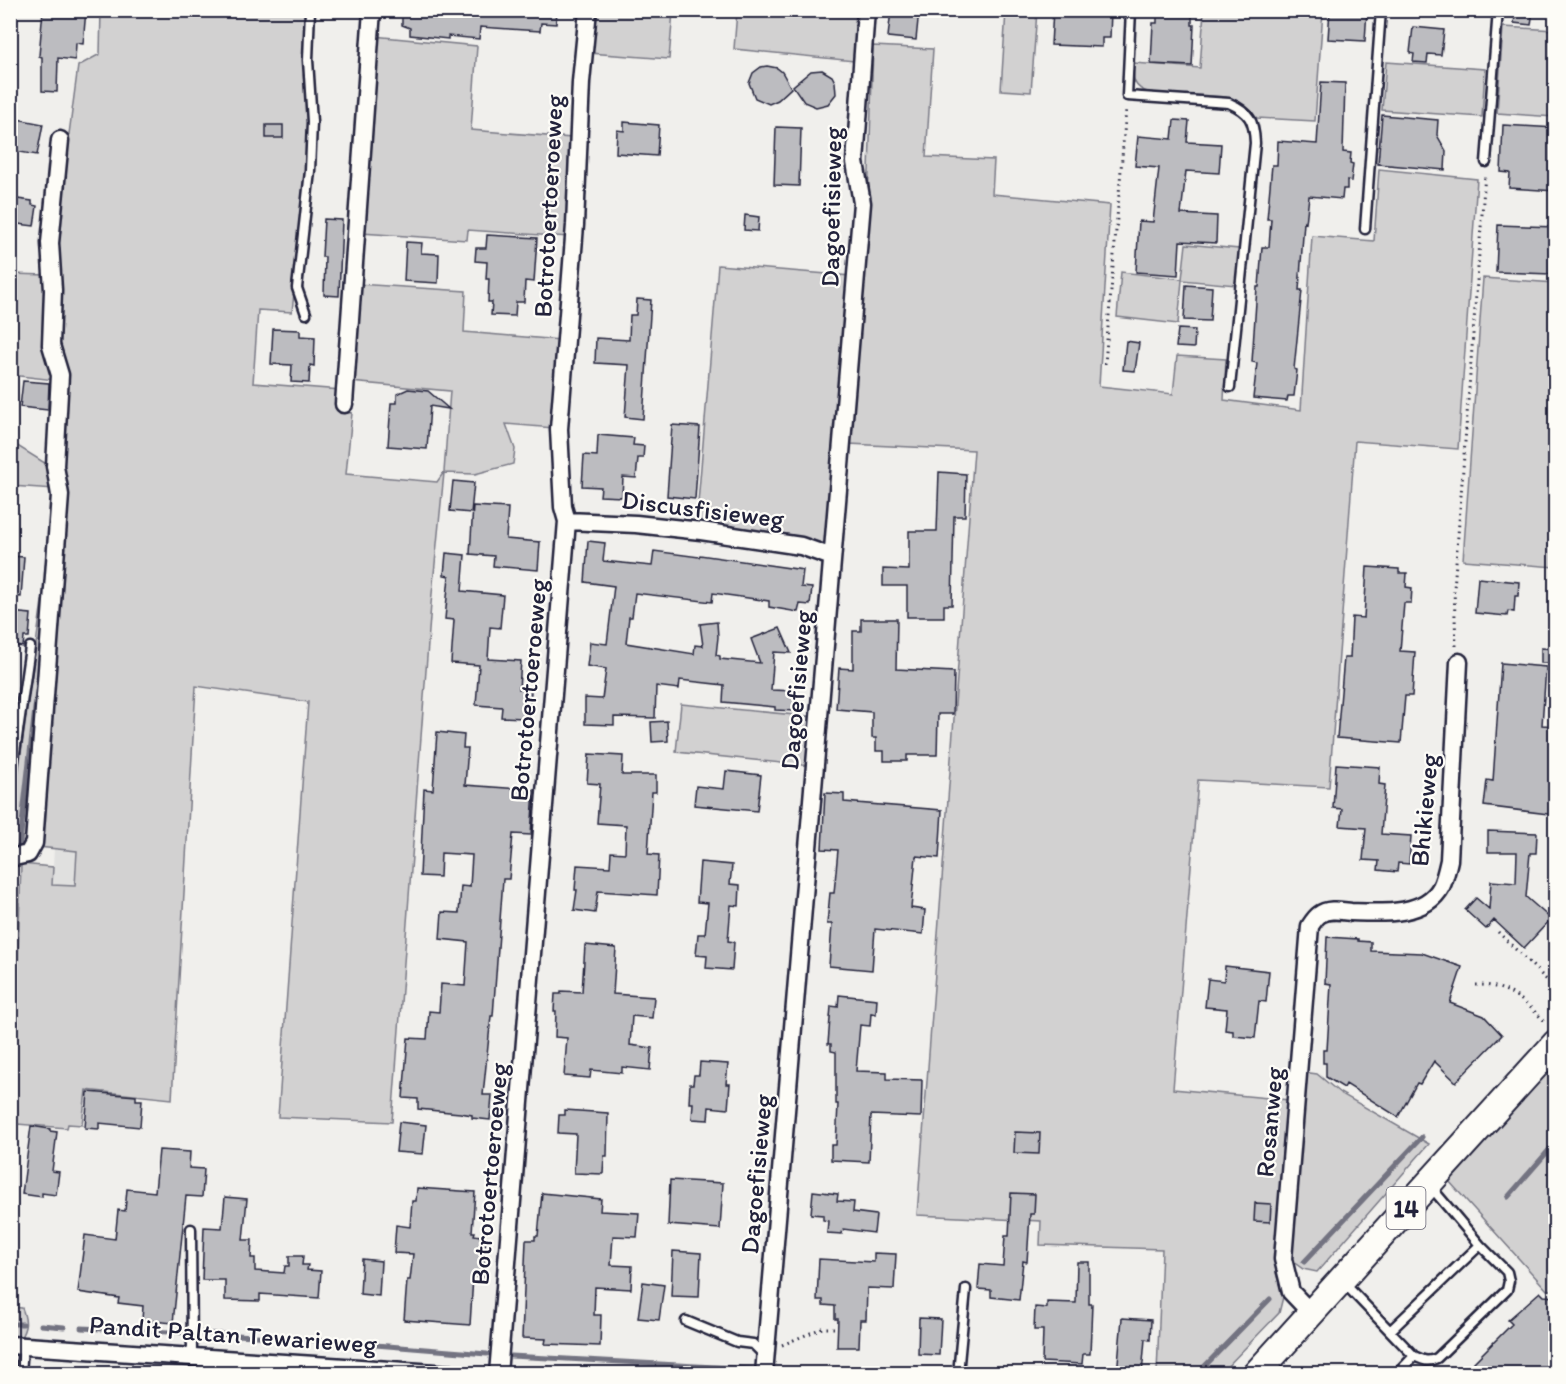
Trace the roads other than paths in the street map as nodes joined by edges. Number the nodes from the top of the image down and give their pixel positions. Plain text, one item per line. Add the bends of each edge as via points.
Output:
1 (310, 10) edge
2 (372, 10) edge
3 (588, 10) edge
4 (866, 10) edge
5 (1131, 10) edge
6 (1381, 10) edge
7 (1498, 10) edge
8 (60, 140) dead end
9 (1486, 162) road end
10 (1365, 229) dead end
11 (306, 314) dead end
12 (1230, 387) dead end
13 (345, 404) dead end
14 (567, 521) junction
15 (832, 557) junction
16 (30, 647) dead end
17 (1459, 662) road end
18 (10, 787) edge
19 (10, 858) edge
20 (1310, 926) joint
21 (1552, 1035) edge
22 (1428, 1183) junction
23 (191, 1229) dead end
24 (1480, 1245) junction
25 (1341, 1280) junction
26 (966, 1289) dead end
27 (1311, 1312) junction
28 (686, 1321) dead end
29 (1390, 1331) junction
30 (17, 1346) edge
31 (192, 1356) junction
32 (1414, 1356) junction
33 (765, 1365) edge
34 (231, 1366) edge
35 (254, 1367) edge
36 (280, 1367) edge
37 (21, 1374) edge
38 (451, 1374) edge
39 (498, 1374) edge
40 (958, 1374) edge
41 (1256, 1374) edge
42 (1397, 1374) edge

1 - 11 lane via 310,171 297,288
2 - 13 street
3 - 14 street, Botrotoertoeroeweg via 559,429
4 - 15 street, Dagoefisieweg via 855,162 861,203
5 - 12 lane via 1127,96 1229,103 1247,114 1254,125
6 - 10 lane
7 - 9 lane
8 - 19 street via 50,243 51,345 60,375 55,466 60,495 34,843 28,854
14 - 15 street, Discusfisieweg via 700,531 801,546
14 - 39 street, Botrotoertoeroeweg
15 - 33 street, Dagoefisieweg
16 - 18 lane
17 - 20 street, Bhikieweg via 1449,860 1437,894 1427,903 1410,909 1383,913 1332,910 1318,915
20 - 27 street, Rosanweg via 1283,1259 1291,1292
21 - 22 main road, 14
22 - 24 lane
22 - 25 main road, 14
23 - 31 lane
24 - 29 lane
24 - 32 lane via 1507,1272 1507,1290 1437,1358 1425,1361
25 - 27 main road, 14
25 - 29 lane
26 - 40 lane
27 - 41 main road, 14
28 - 33 lane via 737,1342 753,1344
29 - 32 lane
30 - 31 street, Pandit Paltan Tewarieweg
30 - 37 lane
31 - 34 street, Pandit Paltan Tewarieweg
32 - 42 lane
34 - 35 street, Pandit Paltan Tewarieweg
35 - 36 street, Pandit Paltan Tewarieweg
36 - 38 street, Pandit Paltan Tewarieweg

